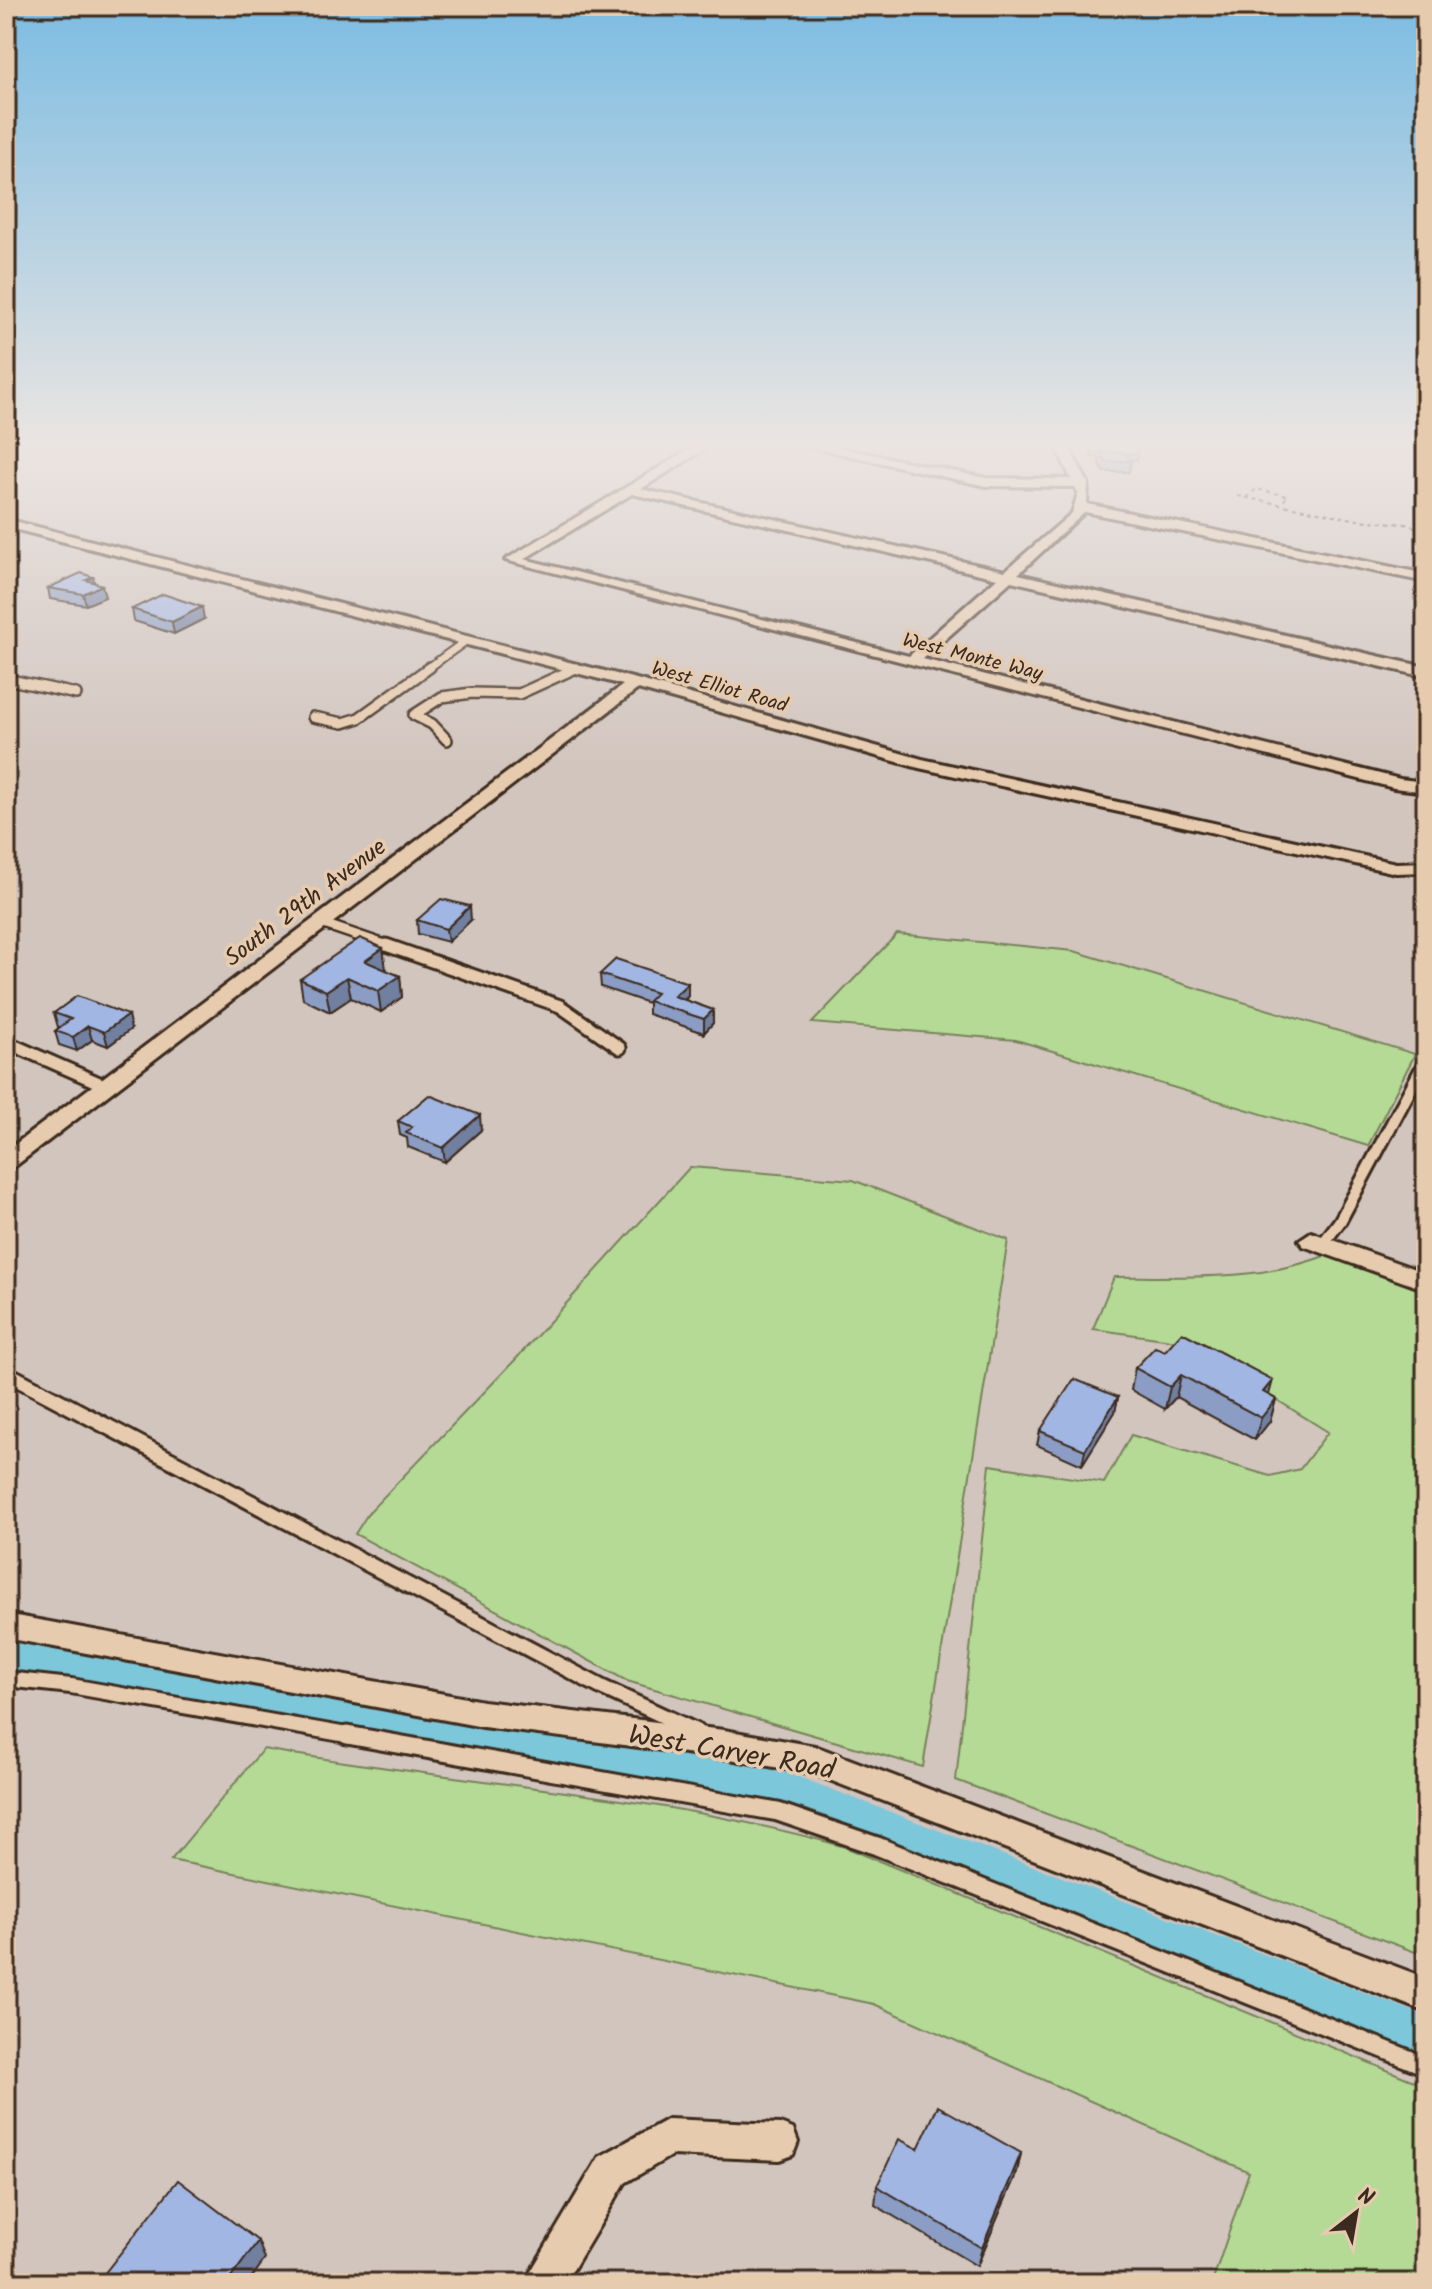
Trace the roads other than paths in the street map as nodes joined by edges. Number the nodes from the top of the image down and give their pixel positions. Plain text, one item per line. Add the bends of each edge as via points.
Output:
1 (123, 553) edge
2 (524, 553) edge
3 (908, 553) edge
4 (1037, 553) edge
5 (1304, 553) edge
6 (1010, 576) junction
7 (1426, 578) edge
8 (467, 640) junction
9 (912, 661) junction
10 (576, 668) junction
11 (1426, 672) edge
12 (6, 679) edge
13 (635, 683) junction
14 (76, 694) dead end
15 (313, 717) dead end
16 (447, 740) dead end
17 (1426, 787) edge
18 (1426, 867) edge
19 (321, 923) junction
20 (6, 1042) edge
21 (620, 1048) dead end
22 (1426, 1060) edge
23 (106, 1086) junction
24 (6, 1162) edge
25 (1317, 1242) joint
26 (1426, 1282) edge
27 (6, 1373) edge
28 (6, 1626) edge
29 (6, 1679) edge
30 (724, 1744) junction
31 (1426, 1995) edge
32 (1426, 2066) edge
33 (780, 2142) dead end
34 (543, 2283) edge

1 - 8 street, West Elliot Road
2 - 9 street, West Monte Way via 512,560
3 - 6 street
4 - 6 street
5 - 7 street
6 - 9 street
6 - 11 street
8 - 10 street, West Elliot Road
8 - 15 lane via 359,718 343,723
9 - 17 street, West Monte Way
10 - 13 street, West Elliot Road
10 - 16 lane via 519,694 442,697 414,715
12 - 14 lane
13 - 18 street, West Elliot Road via 1033,791 1396,868
13 - 19 street, South 29th Avenue
19 - 21 lane via 560,1006
19 - 23 street, South 29th Avenue
20 - 23 lane
22 - 25 lane via 1340,1221
23 - 24 street, South 29th Avenue
25 - 26 street
27 - 30 lane via 601,1687
28 - 30 street, West Carver Road via 483,1714
29 - 32 lane via 778,1812 877,1846
30 - 31 street, West Carver Road via 815,1760
33 - 34 street via 668,2137 612,2170

